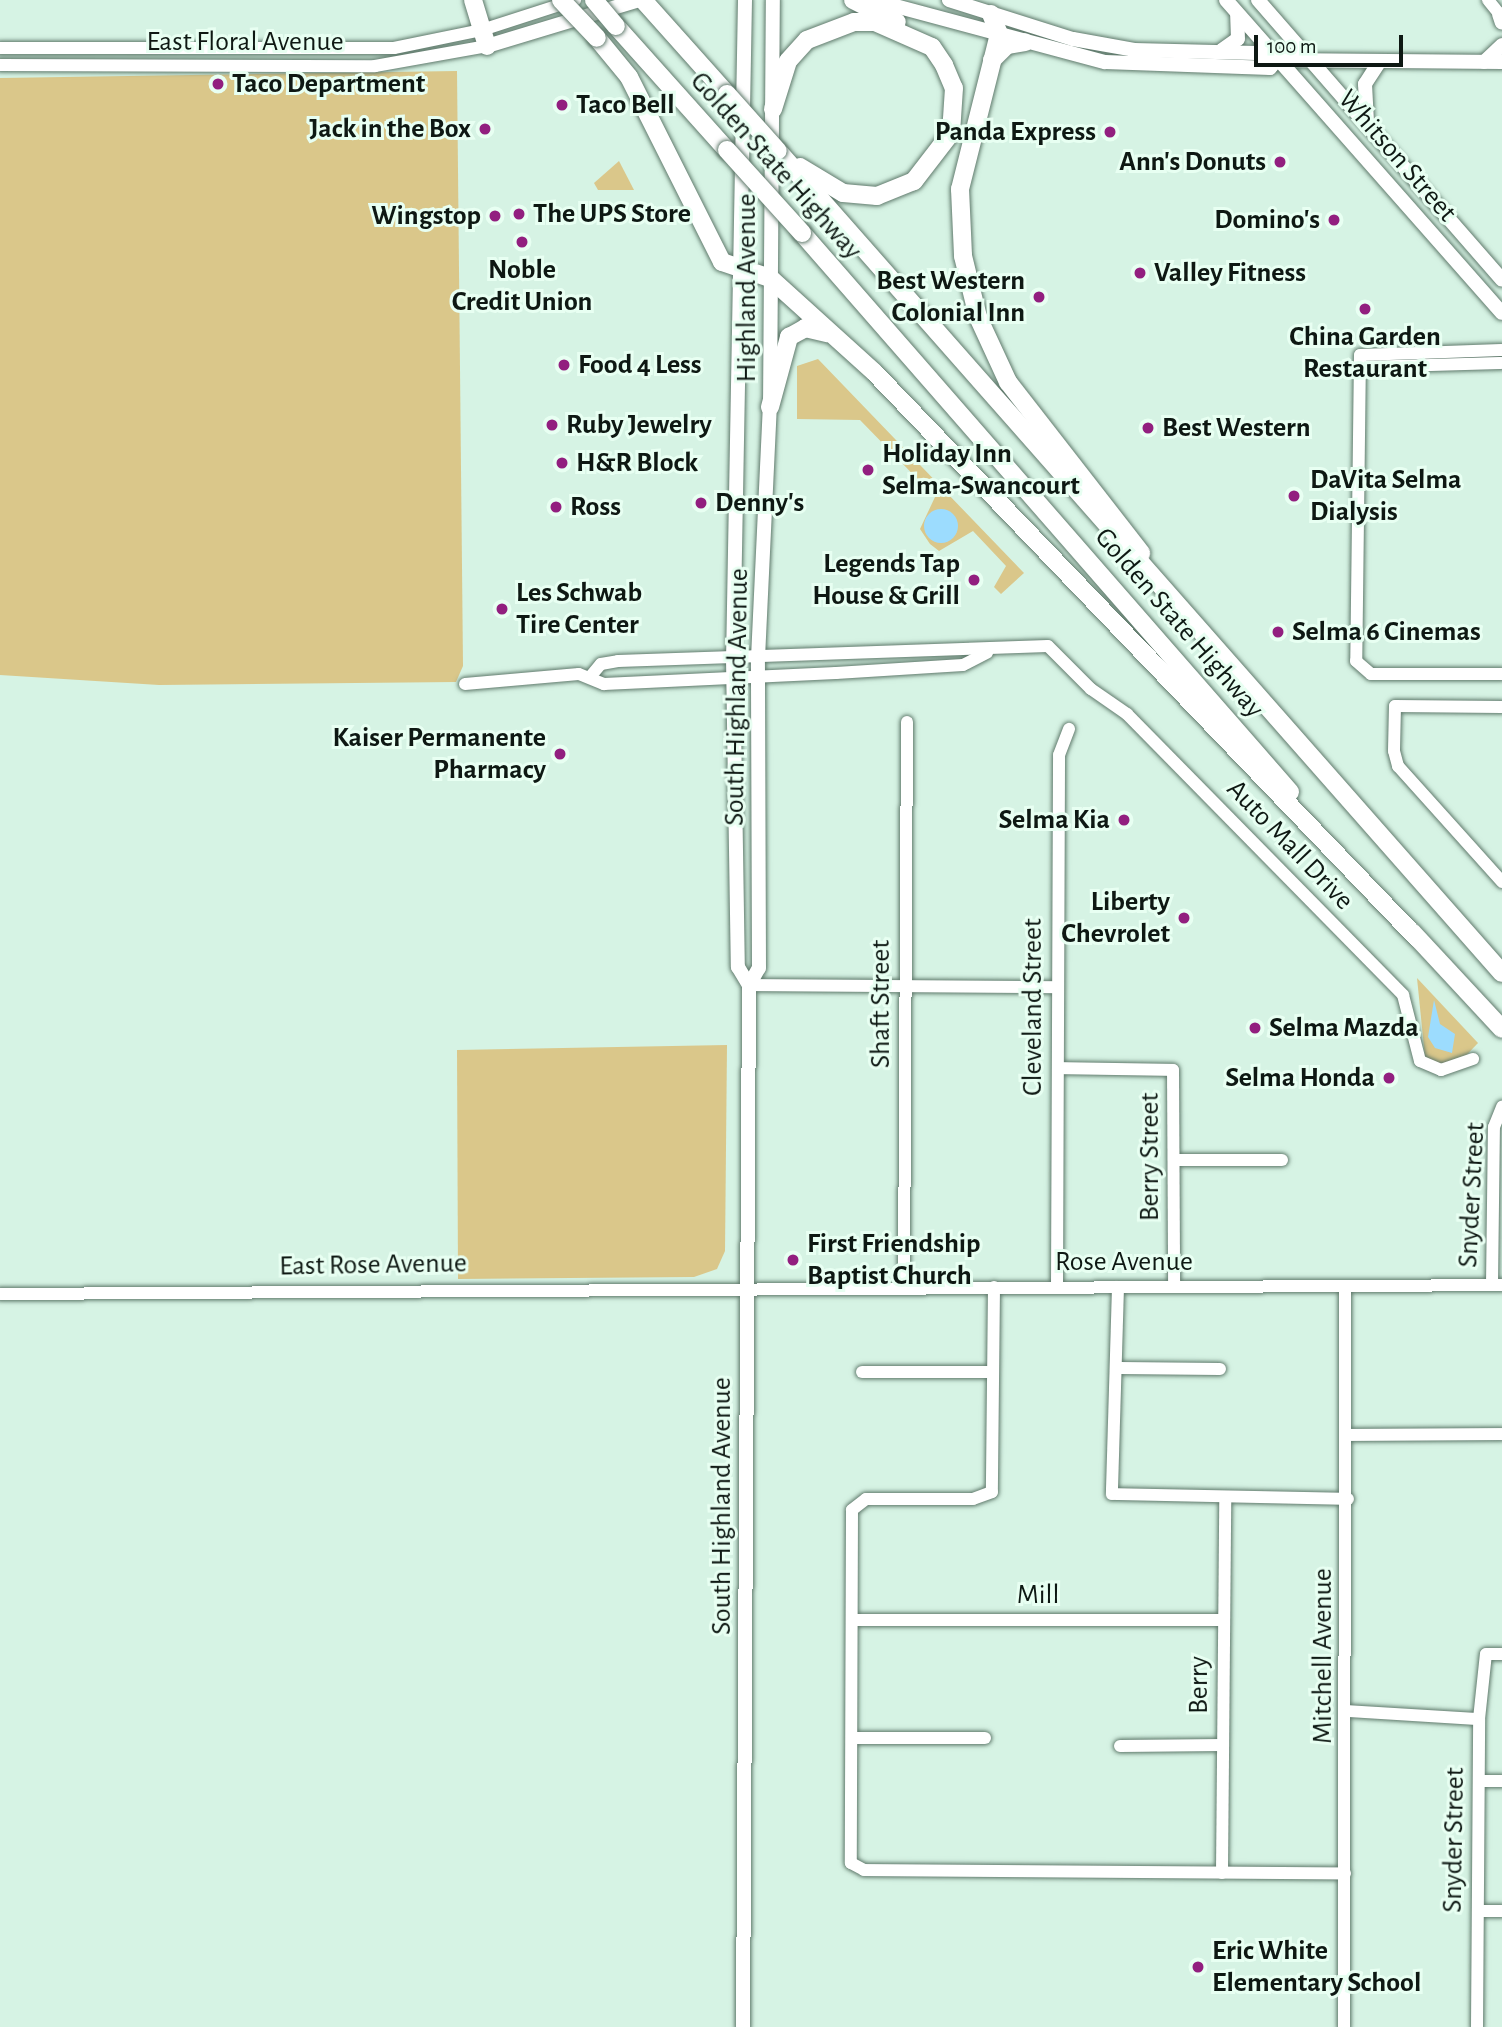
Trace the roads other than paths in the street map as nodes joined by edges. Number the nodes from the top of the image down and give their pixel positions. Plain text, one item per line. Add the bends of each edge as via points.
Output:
1 (473, 0) edge
2 (561, 0) edge
3 (575, 0) edge
4 (594, 0) edge
5 (641, 0) edge
6 (745, 0) edge
7 (773, 0) edge
8 (853, 0) edge
9 (873, 0) edge
10 (949, 0) edge
11 (1226, 0) edge
12 (1258, 0) edge
13 (1488, 0) edge
14 (1237, 13) junction
15 (991, 14) junction
16 (1501, 18) edge
17 (999, 34) junction
18 (485, 38) junction
19 (1025, 41) junction
20 (1502, 45) edge
21 (932, 47) junction
22 (0, 48) edge
23 (1216, 52) junction
24 (992, 60) junction
25 (1277, 60) junction
26 (1312, 61) junction
27 (1380, 61) junction
28 (1484, 62) junction
29 (1502, 62) edge
30 (0, 65) edge
31 (773, 109) junction
32 (1367, 124) junction
33 (1348, 138) junction
34 (806, 177) junction
35 (1420, 187) junction
36 (1406, 204) junction
37 (1478, 253) junction
38 (744, 273) junction
39 (770, 278) junction
40 (1502, 281) edge
41 (1502, 313) edge
42 (835, 338) junction
43 (1502, 350) edge
44 (1502, 363) edge
45 (1360, 368) junction
46 (770, 407) junction
47 (740, 486) joint
48 (990, 651) junction
49 (758, 657) junction
50 (733, 659) junction
51 (1225, 666) junction
52 (1502, 674) edge
53 (590, 677) junction
54 (758, 677) junction
55 (733, 679) junction
56 (465, 684) dead end
57 (1502, 707) edge
58 (907, 722) dead end
59 (1069, 729) dead end
60 (1502, 859) edge
61 (1491, 869) junction
62 (1502, 882) edge
63 (1418, 939) junction
64 (1502, 973) edge
65 (749, 985) junction
66 (905, 986) junction
67 (1056, 987) junction
68 (1502, 1029) edge
69 (1473, 1059) dead end
70 (1058, 1068) junction
71 (1502, 1107) edge
72 (1175, 1160) junction
73 (1282, 1160) dead end
74 (1497, 1285) edge
75 (746, 1286) junction
76 (1174, 1286) junction
77 (1345, 1286) junction
78 (904, 1287) junction
79 (994, 1287) junction
80 (1057, 1287) junction
81 (1118, 1287) junction
82 (0, 1294) edge
83 (1119, 1368) junction
84 (1220, 1369) dead end
85 (862, 1372) dead end
86 (993, 1372) junction
87 (1502, 1434) edge
88 (1348, 1435) junction
89 (1225, 1498) junction
90 (1348, 1499) junction
91 (852, 1620) junction
92 (1224, 1620) junction
93 (1502, 1654) edge
94 (1347, 1711) junction
95 (1479, 1719) junction
96 (852, 1738) junction
97 (985, 1738) dead end
98 (1223, 1745) junction
99 (1120, 1746) dead end
100 (1479, 1781) junction
101 (1502, 1781) edge
102 (1222, 1873) junction
103 (1345, 1873) junction
104 (1478, 1911) junction
105 (1502, 1911) edge
106 (743, 2027) edge
107 (1344, 2027) edge
108 (1477, 2027) edge

1 - 18 highway
2 - 38 highway, bridge via 629,77 659,132 703,235 722,262
3 - 18 street
4 - 63 highway, Golden State Highway, bridge
5 - 18 main road
5 - 34 highway, Golden State Highway, bridge
6 - 38 main road, Highland Avenue
7 - 31 main road, Highland Avenue
8 - 21 highway
9 - 17 main road
10 - 15 main road
11 - 14 main road, Whitson Street
12 - 26 main road, Whitson Street
13 - 16 street
14 - 23 main road via 1236,42
14 - 25 main road, Whitson Street
15 - 17 highway
15 - 23 main road via 1107,46
17 - 19 main road
17 - 24 highway
18 - 22 street, East Floral Avenue via 379,49
18 - 30 street, East Floral Avenue via 395,65
19 - 24 highway via 1007,46
19 - 25 main road via 1133,66 1270,68
20 - 28 main road
21 - 31 highway via 875,22 834,28 807,40 788,61
21 - 34 highway via 954,88 955,107 951,133 934,162 914,181 877,196 843,193
23 - 25 main road
24 - 51 highway via 960,189 963,256 978,317 1009,382
25 - 26 main road
25 - 33 main road, Whitson Street
26 - 27 main road
26 - 32 main road, Whitson Street
27 - 28 main road
27 - 32 main road via 1365,84
28 - 29 main road
31 - 39 main road, Highland Avenue
32 - 35 main road, Whitson Street
33 - 35 main road via 1398,182
33 - 36 main road, Whitson Street
34 - 51 highway, Golden State Highway
35 - 37 main road, Whitson Street
36 - 37 main road via 1422,205 1464,252
36 - 41 main road, Whitson Street
37 - 40 main road, Whitson Street
38 - 39 highway
38 - 47 main road, Highland Avenue
39 - 42 highway
39 - 46 main road, Highland Avenue
42 - 46 highway via 812,328 789,337
42 - 63 highway via 918,416
43 - 45 street via 1360,355
44 - 45 street
45 - 52 street via 1359,670
46 - 49 main road, South Highland Avenue
47 - 50 main road, South Highland Avenue
48 - 49 street
48 - 54 street via 963,665
48 - 69 street, Auto Mall Drive via 1048,646 1091,690 1127,714 1403,995 1420,1061 1441,1070
49 - 50 street
49 - 54 main road, South Highland Avenue
50 - 53 street via 618,661 601,664
50 - 55 main road, South Highland Avenue
51 - 64 highway, Golden State Highway
53 - 55 street via 604,684
53 - 56 street
54 - 55 street
54 - 65 main road, South Highland Avenue via 759,968
55 - 65 main road, South Highland Avenue via 738,967
57 - 61 street via 1395,706 1398,765
58 - 66 street, Shaft Street
59 - 67 street, Cleveland Street via 1059,750
60 - 61 street
61 - 62 street
63 - 68 highway, Golden State Highway
65 - 66 street
65 - 75 main road, South Highland Avenue
66 - 67 street
66 - 78 street, Shaft Street
67 - 70 street, Cleveland Street
70 - 72 street, Berry Street via 1173,1070
70 - 80 street, Cleveland Street
71 - 74 street, Snyder Street via 1493,1127
72 - 73 street
72 - 76 street, Berry Street
74 - 77 street, Rose Avenue
75 - 78 street, Rose Avenue
75 - 82 street, East Rose Avenue
75 - 106 main road, South Highland Avenue
76 - 77 street, Rose Avenue
76 - 81 street, Rose Avenue
77 - 88 street, Mitchell Avenue
78 - 79 street, Rose Avenue
79 - 80 street, Rose Avenue
79 - 86 street
80 - 81 street, Rose Avenue
81 - 83 street
83 - 84 street
83 - 89 street via 1112,1494
85 - 86 street
86 - 91 street via 992,1492 982,1498 875,1498 855,1504
87 - 88 street
88 - 90 street, Mitchell Avenue
89 - 90 street
89 - 92 street, Berry
90 - 94 street, Mitchell Avenue
91 - 92 street, Mill
91 - 96 street
92 - 98 street, Berry
93 - 95 street, Snyder Street via 1486,1654
94 - 95 street
94 - 103 street, Mitchell Avenue
95 - 100 street, Snyder Street
96 - 97 street
96 - 102 street via 850,1857 857,1869
98 - 99 street
98 - 102 street, Berry
100 - 101 street
100 - 104 street, Snyder Street
102 - 103 street
103 - 107 street, Mitchell Avenue
104 - 105 street
104 - 108 street, Snyder Street

